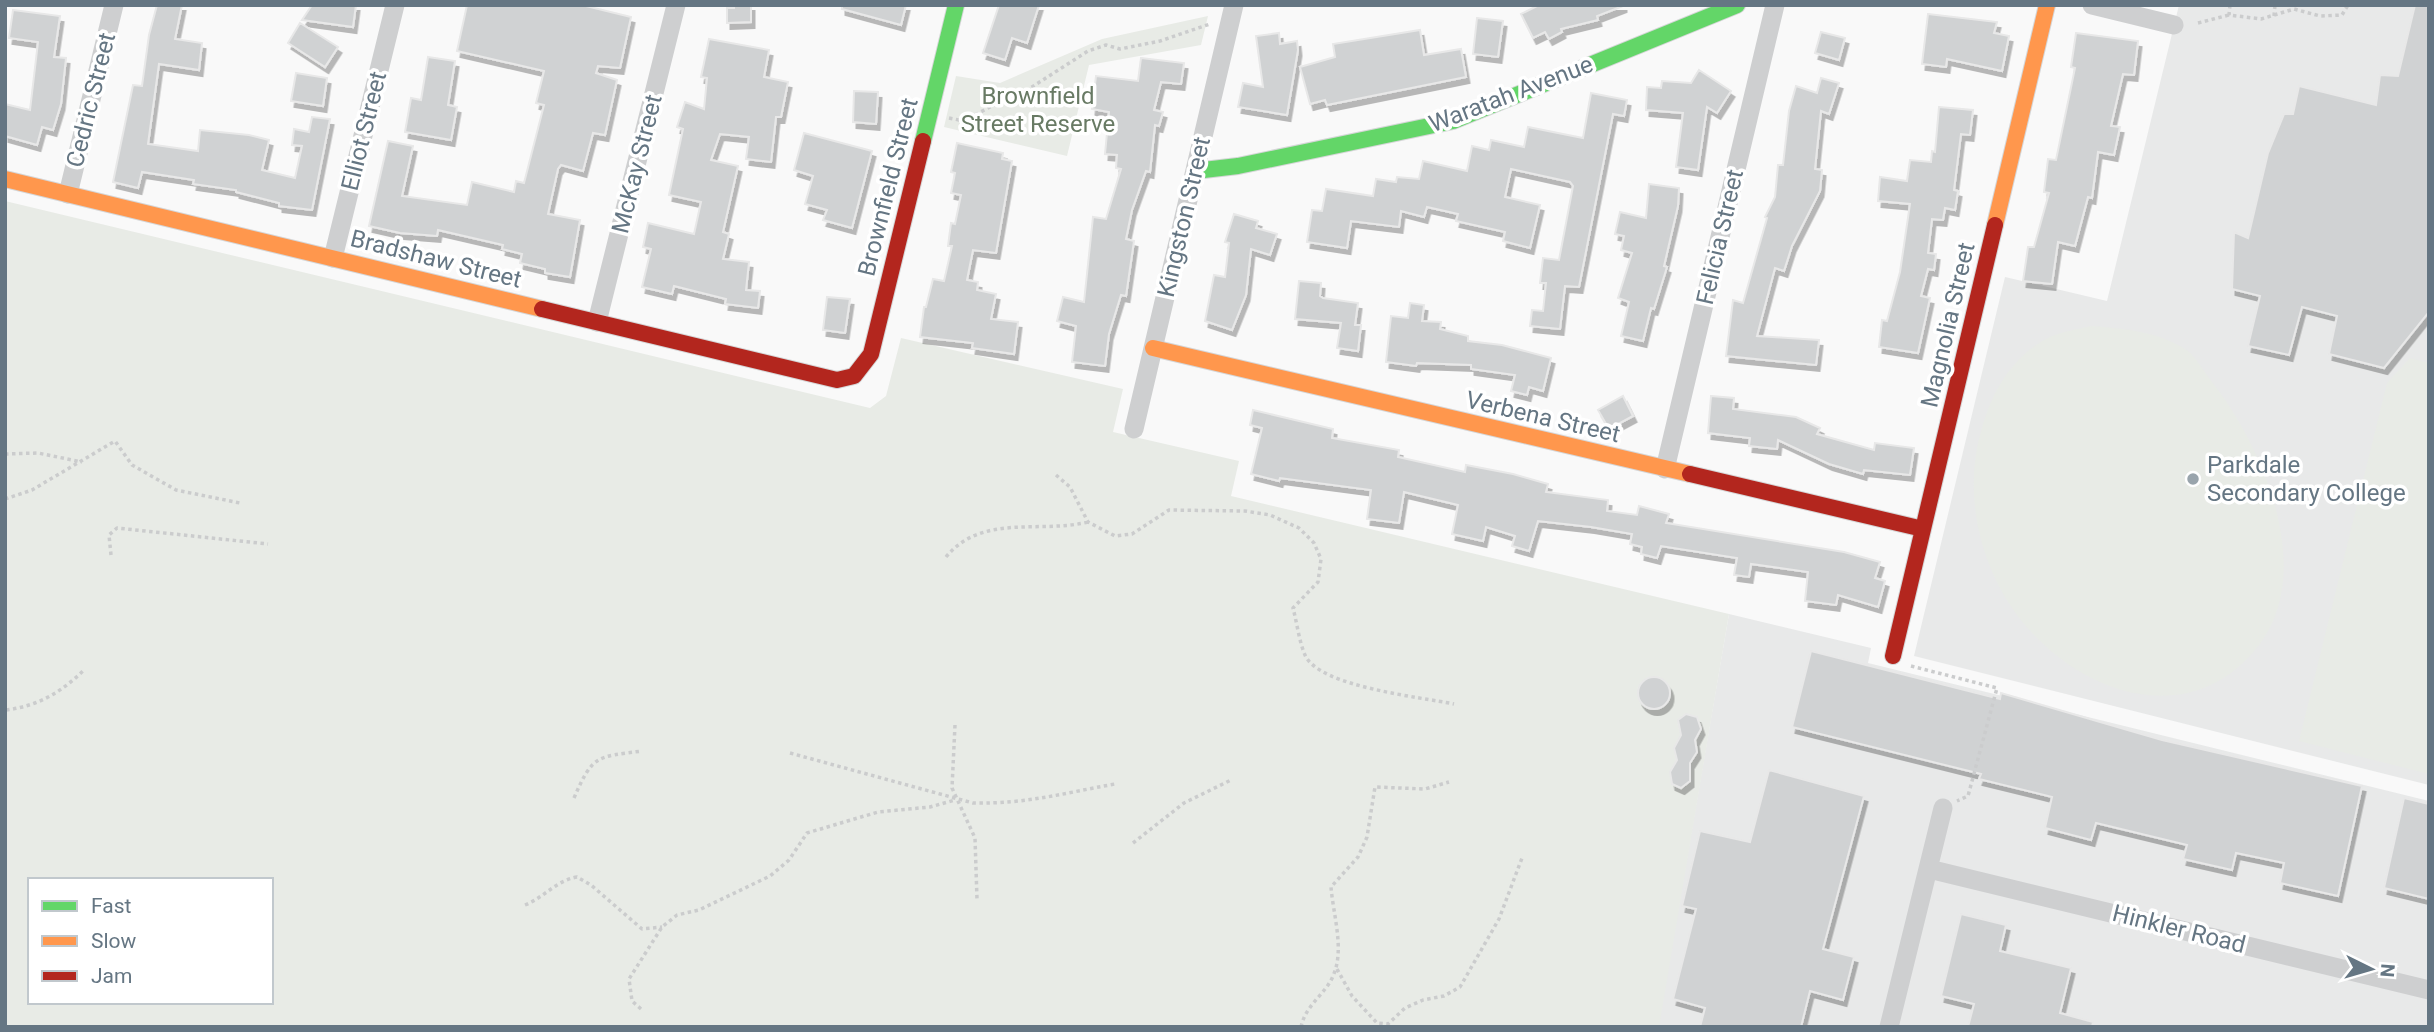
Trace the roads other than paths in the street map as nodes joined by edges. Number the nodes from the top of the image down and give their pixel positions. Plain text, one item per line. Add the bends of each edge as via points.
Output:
1 (114, 5) edge
2 (395, 5) edge
3 (676, 5) edge
4 (956, 5) edge
5 (1234, 5) edge
6 (1737, 5) edge
7 (1775, 5) edge
8 (2047, 5) edge
9 (2092, 5) edge
10 (2174, 25) dead end
11 (1195, 171) junction
12 (5, 179) edge
13 (68, 194) junction
14 (333, 258) junction
15 (597, 322) junction
16 (1153, 348) junction
17 (856, 376) joint
18 (1134, 429) dead end
19 (1665, 469) junction
20 (1923, 529) junction
21 (1893, 656) dead end
22 (1943, 808) road end
23 (1930, 869) junction
24 (2429, 990) edge
25 (1889, 1027) edge

1 - 13 street, Cedric Street
2 - 14 street, Elliot Street
3 - 15 street, McKay Street
4 - 17 street, Brownfield Street via 871,354
5 - 11 street, Kingston Street
6 - 11 street, Waratah Avenue via 1453,121
7 - 19 street, Felicia Street
8 - 20 street, Magnolia Street
9 - 10 street
11 - 16 street, Kingston Street
12 - 13 street, Bradshaw Street
13 - 14 street, Bradshaw Street
14 - 15 street, Bradshaw Street
15 - 17 street, Bradshaw Street via 837,380
16 - 18 street, Kingston Street
16 - 19 street, Verbena Street
19 - 20 street, Verbena Street
20 - 21 street, Magnolia Street
22 - 23 street
23 - 24 street, Hinkler Road
23 - 25 street

